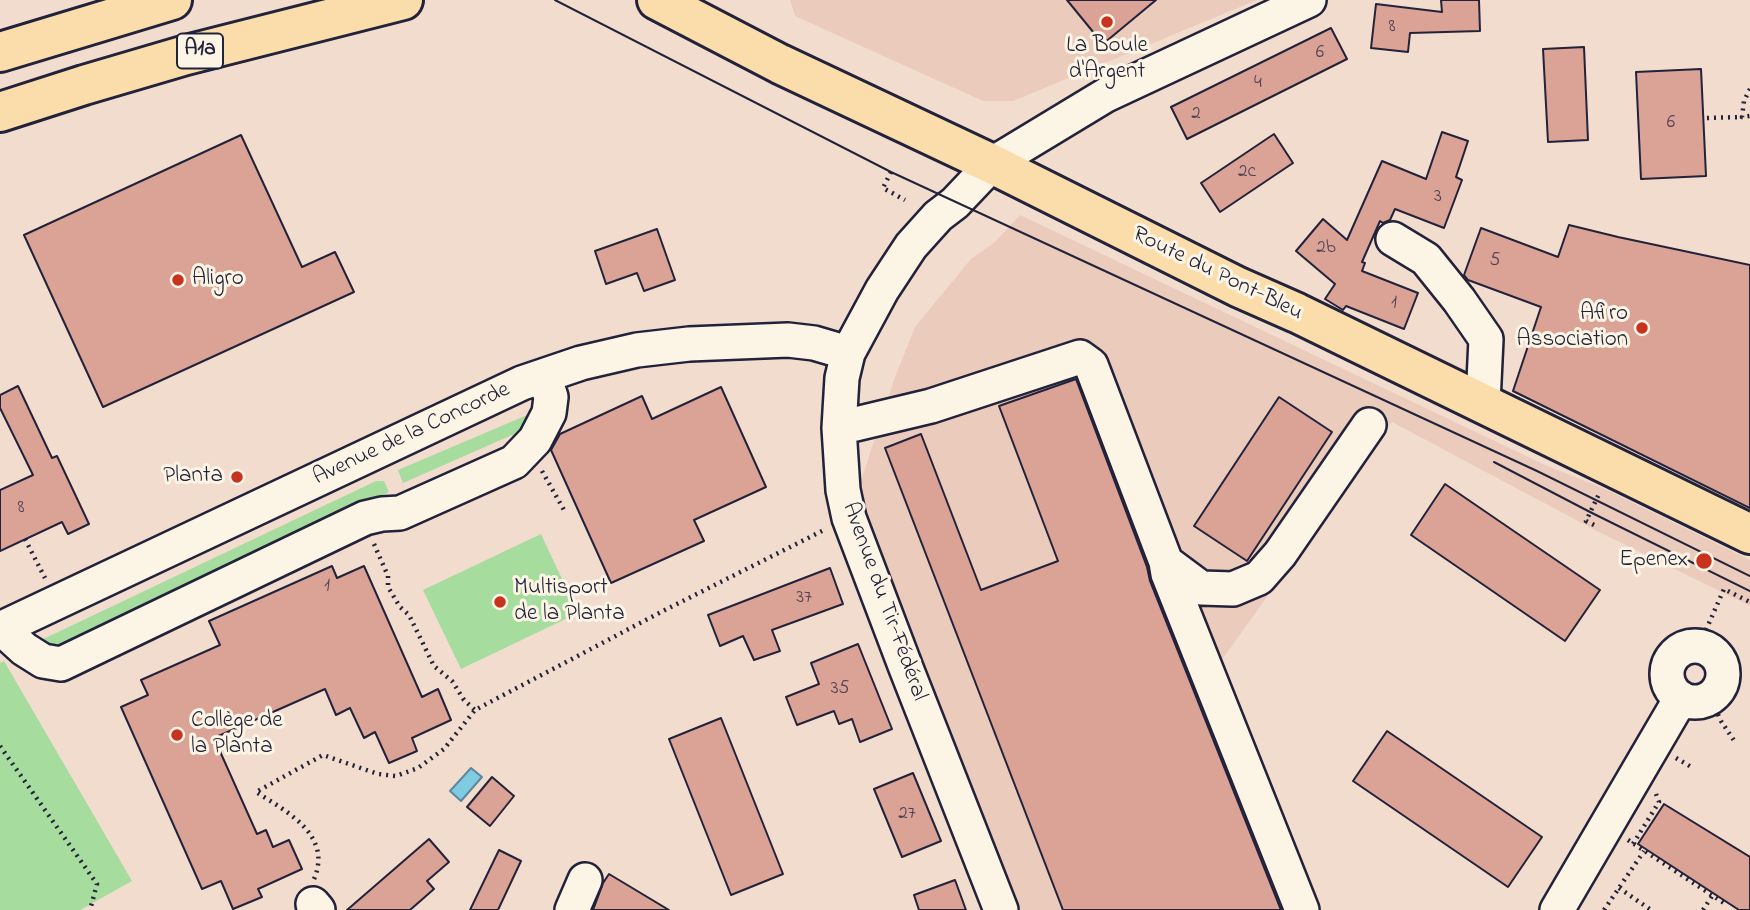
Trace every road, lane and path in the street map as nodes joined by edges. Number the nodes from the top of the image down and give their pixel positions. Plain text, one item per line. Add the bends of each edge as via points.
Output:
1 (172, 0) edge
2 (402, 0) edge
3 (1309, 0) edge
4 (671, 7) edge
5 (0, 52) edge
6 (1750, 89) edge
7 (0, 112) edge
8 (1742, 117) junction
9 (1750, 117) edge
10 (1707, 118) dead end
11 (992, 164) junction
12 (891, 172) dead end
13 (905, 200) dead end
14 (1394, 239) dead end
15 (848, 353) junction
16 (544, 376) junction
17 (1483, 403) junction
18 (1369, 425) dead end
19 (839, 428) junction
20 (528, 446) junction
21 (1604, 485) dead end
22 (564, 510) dead end
23 (849, 518) junction
24 (1594, 525) dead end
25 (1750, 534) edge
26 (25, 539) dead end
27 (374, 545) dead end
28 (1166, 562) junction
29 (47, 582) dead end
30 (1750, 602) edge
31 (0, 628) edge
32 (1706, 630) dead end
33 (1681, 698) dead end
34 (1715, 708) dead end
35 (475, 710) junction
36 (1735, 742) dead end
37 (0, 746) edge
38 (1626, 839) dead end
39 (1644, 851) junction
40 (585, 880) dead end
41 (1619, 888) junction
42 (1712, 896) junction
43 (1727, 905) dead end
44 (315, 907) edge
45 (90, 910) edge
46 (572, 910) edge
47 (1001, 910) edge
48 (1302, 910) edge
49 (1557, 910) edge
50 (1604, 910) edge
51 (1651, 910) edge
52 (1703, 910) edge

1 - 5 main road, A1a
2 - 7 main road, A1a via 186,55
3 - 11 street, Avenue du Tir-Fédéral via 1106,95
4 - 11 main road, Route du Pont-Bleu
6 - 8 path
8 - 9 path
8 - 10 path
11 - 15 street, Avenue du Tir-Fédéral via 911,246
11 - 17 main road, Route du Pont-Bleu
12 - 13 path via 883,187
14 - 17 street via 1426,259 1486,340
15 - 16 street, Avenue de la Concorde via 788,340 689,344 638,350
15 - 19 street, Avenue du Tir-Fédéral
16 - 20 street via 551,397 549,413
16 - 31 street, Avenue de la Concorde
17 - 25 main road, Route du Pont-Bleu
18 - 28 street via 1259,578 1233,589 1201,588
19 - 23 street, Avenue du Tir-Fédéral
19 - 28 street via 931,406 1080,357 1091,365
20 - 22 path
20 - 31 street via 514,462 400,513 365,518 61,664 43,661
21 - 24 path via 1586,521
23 - 35 path
23 - 47 street, Avenue du Tir-Fédéral
26 - 29 path
27 - 35 path via 388,587 409,615 434,666
28 - 48 street
30 - 32 path via 1724,589
33 - 49 street
34 - 36 path
35 - 44 path via 444,749 418,768 396,776 323,755 256,792 309,830 318,860 308,901
37 - 45 path via 97,884
38 - 39 path
39 - 41 path
39 - 42 path
40 - 46 street
41 - 50 path
41 - 51 path
42 - 43 path
42 - 52 path

